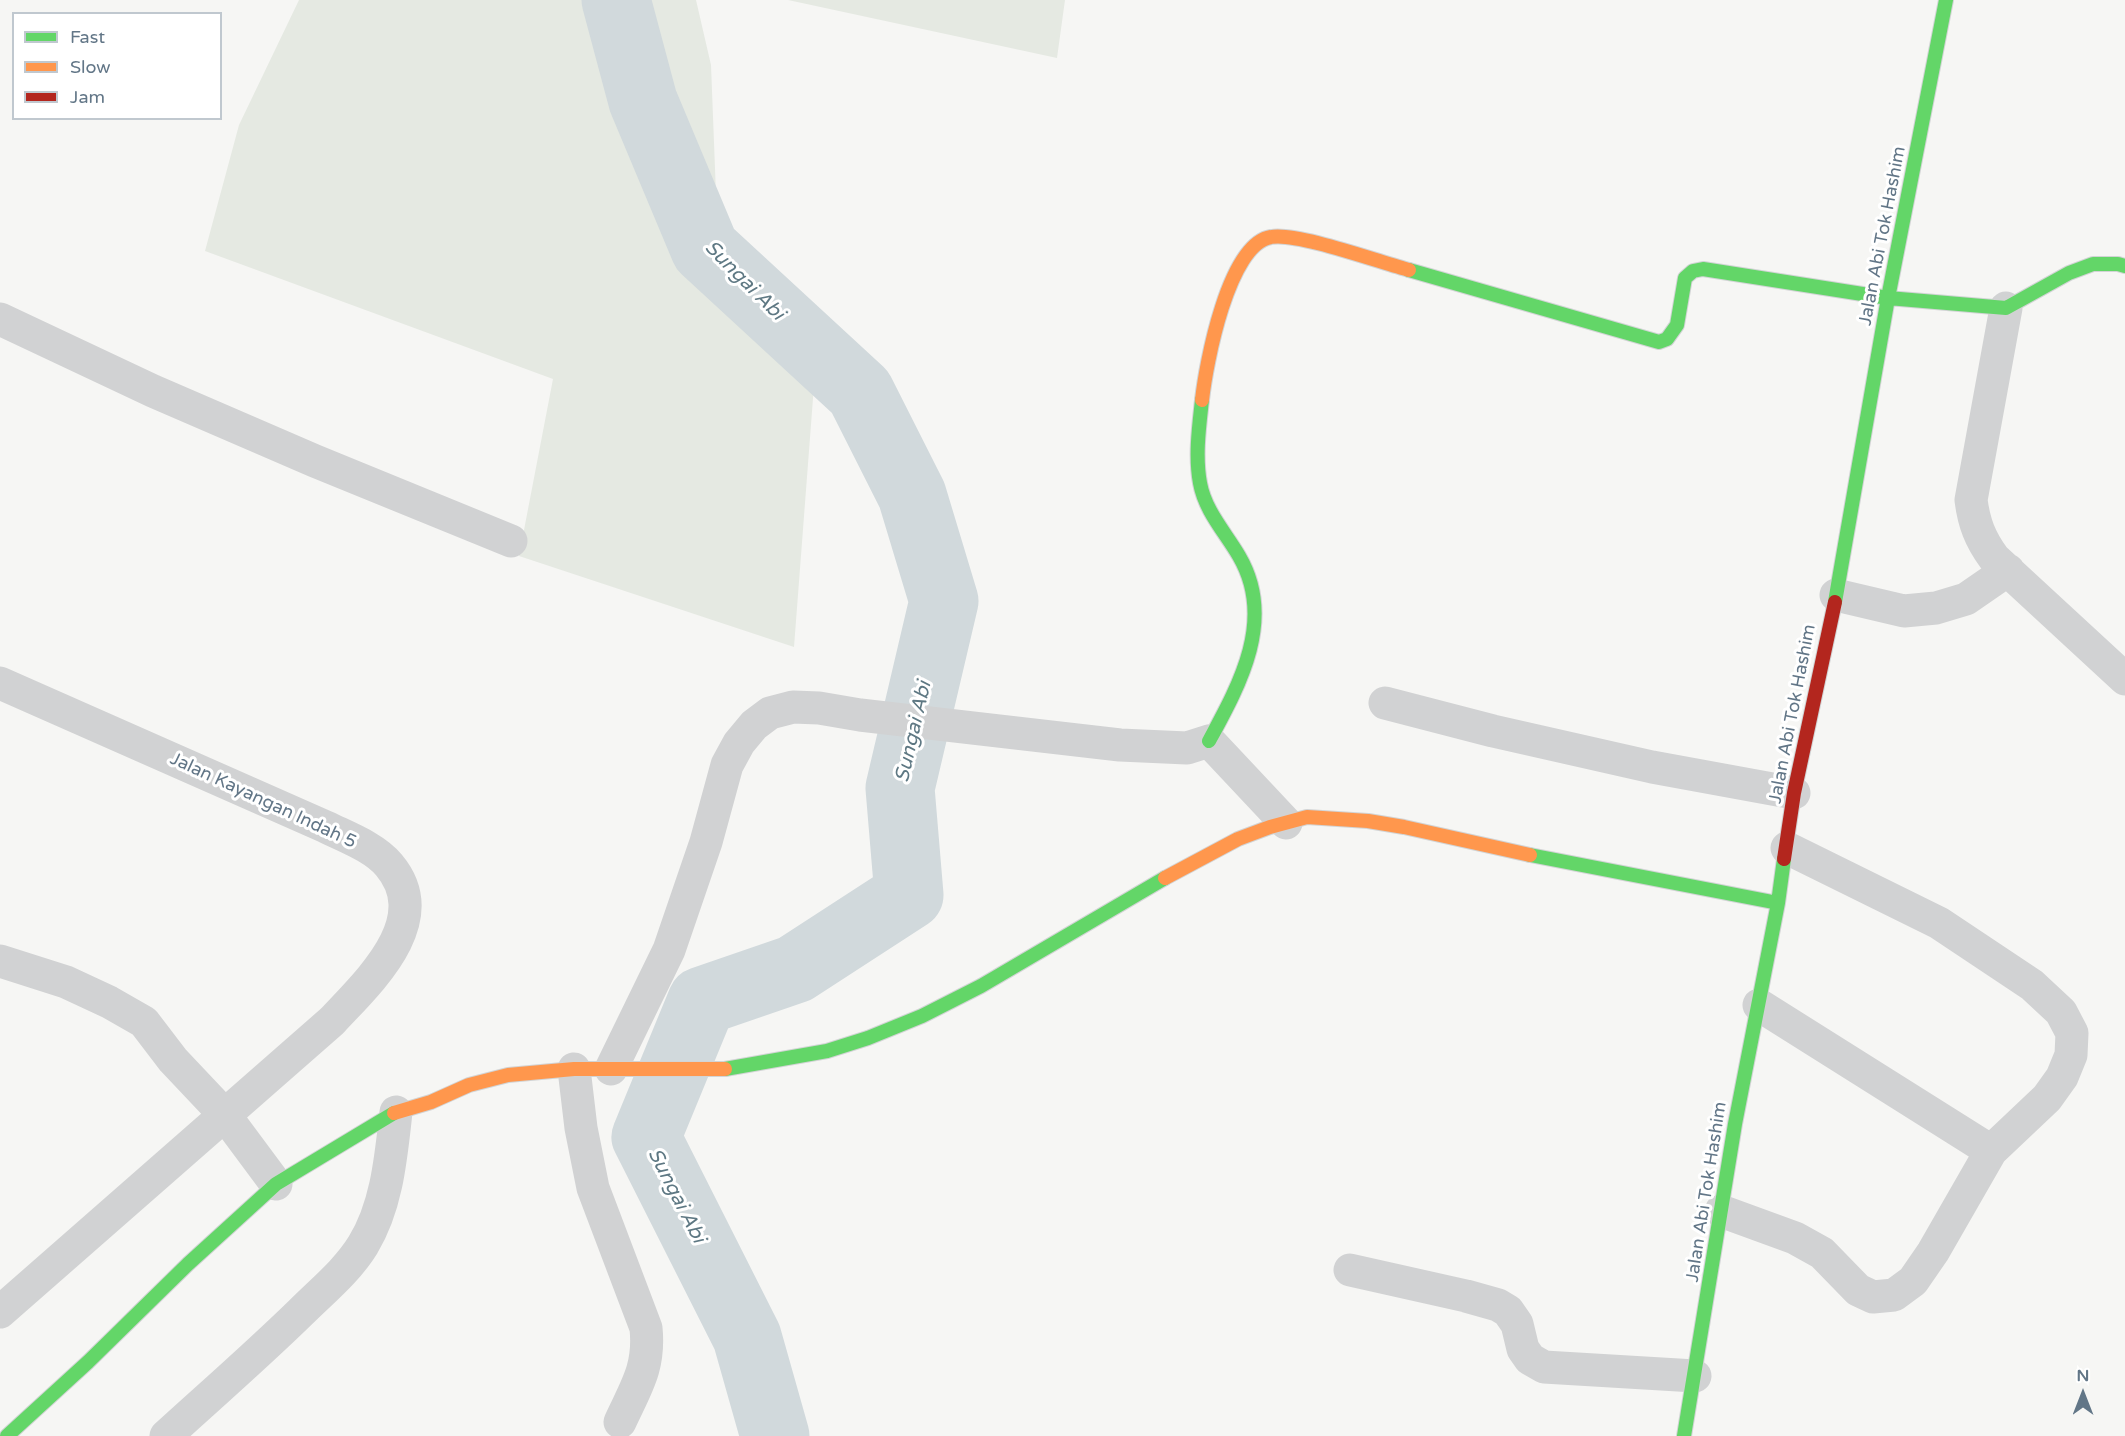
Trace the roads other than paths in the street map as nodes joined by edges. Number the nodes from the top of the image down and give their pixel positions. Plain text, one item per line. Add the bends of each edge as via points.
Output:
1 (1946, 0) edge
2 (2125, 266) edge
3 (1888, 298) junction
4 (2006, 308) junction
5 (0, 320) edge
6 (511, 541) dead end
7 (2008, 570) junction
8 (1836, 595) junction
9 (2125, 678) edge
10 (0, 682) edge
11 (1385, 703) dead end
12 (1209, 741) junction
13 (1794, 793) junction
14 (1286, 823) junction
15 (1786, 848) junction
16 (1778, 903) junction
17 (0, 961) edge
18 (1759, 1005) junction
19 (574, 1069) junction
20 (611, 1069) junction
21 (396, 1112) junction
22 (224, 1114) junction
23 (1991, 1151) junction
24 (276, 1184) junction
25 (1721, 1211) junction
26 (1350, 1270) dead end
27 (6, 1300) edge
28 (1695, 1376) junction
29 (620, 1422) dead end
30 (7, 1436) edge
31 (166, 1436) edge
32 (1684, 1436) edge

1 - 3 street, Jalan Abi Tok Hashim
2 - 4 street via 2093,264
3 - 4 street
3 - 8 street, Jalan Abi Tok Hashim
3 - 12 street via 1703,269 1685,278 1678,328 1659,342 1318,244 1266,237 1253,244 1241,260 1218,321 1205,374 1197,452 1207,507 1243,560 1255,604 1250,656 1239,687
4 - 7 street via 1971,500 1981,541
5 - 6 street via 153,391
7 - 8 street via 1966,599 1936,608 1904,611
7 - 9 street
8 - 13 street, Jalan Abi Tok Hashim
10 - 22 street, Jalan Kayangan Indah 5 via 326,827 371,851 388,864 399,880 403,914 401,932 391,953 332,1021
11 - 13 street via 1652,767
12 - 14 street
12 - 20 street via 1187,748 1120,745 819,708 770,713 739,743 727,765 669,950
13 - 15 street, Jalan Abi Tok Hashim
14 - 16 street via 1307,817 1395,825
14 - 20 street via 1238,839 1139,892 981,986 868,1038 827,1052 731,1069
15 - 16 street, Jalan Abi Tok Hashim
15 - 23 street via 1939,923 2032,985 2061,1012 2072,1033 2071,1055 2062,1077 2047,1098
16 - 18 street, Jalan Abi Tok Hashim
17 - 22 street via 66,982 144,1022 173,1060
18 - 23 street
18 - 25 street, Jalan Abi Tok Hashim
19 - 20 street
19 - 21 street via 508,1075
19 - 29 street via 593,1188 646,1328 648,1349 644,1369
21 - 24 street
21 - 31 street via 382,1197 363,1245 344,1269 248,1363
22 - 24 street
22 - 27 street, Jalan Kayangan Indah 5
23 - 25 street via 1913,1281 1883,1298 1873,1298 1858,1290 1822,1253 1795,1238
24 - 30 street
25 - 28 street, Jalan Abi Tok Hashim
26 - 28 street via 1498,1305 1517,1324 1523,1349 1530,1359 1544,1367
28 - 32 street, Jalan Abi Tok Hashim

